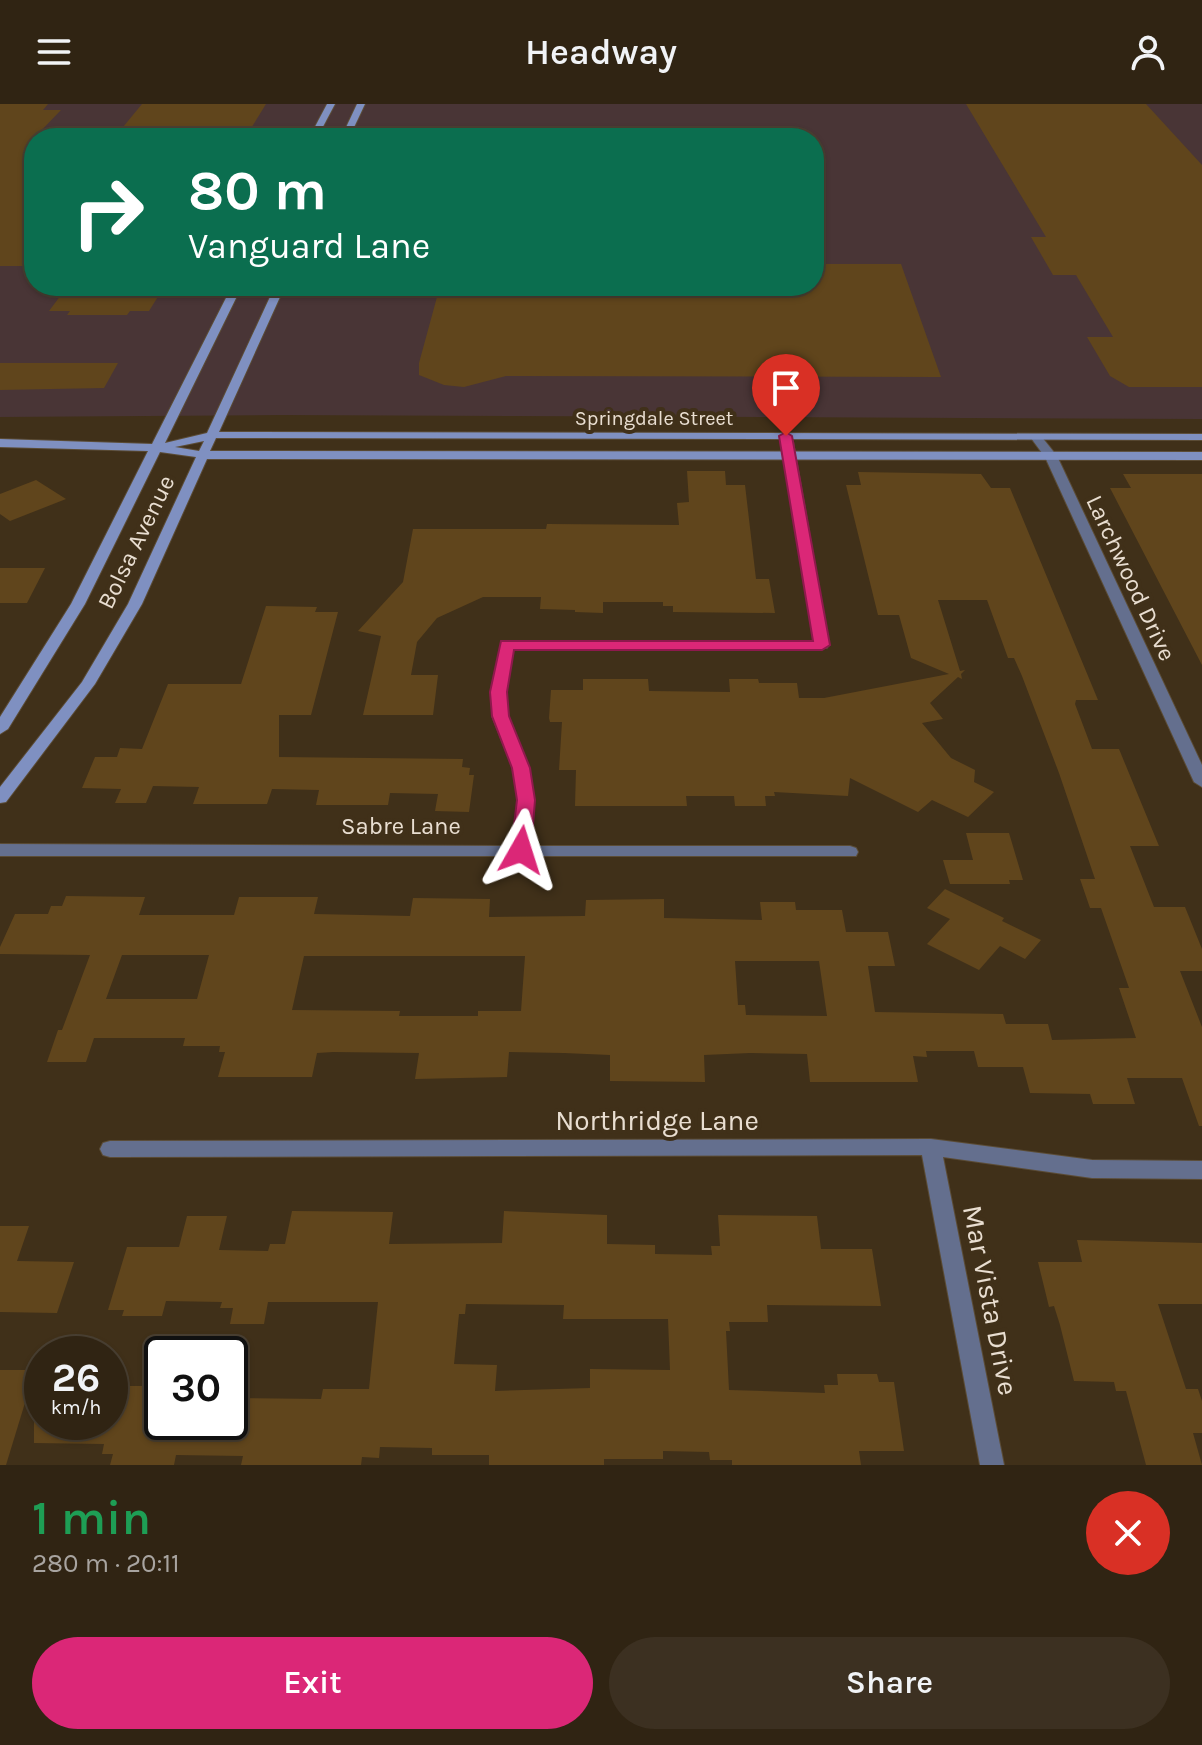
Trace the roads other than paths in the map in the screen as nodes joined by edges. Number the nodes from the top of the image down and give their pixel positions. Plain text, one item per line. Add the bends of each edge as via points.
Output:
1 (331, 104) edge
2 (361, 104) edge
3 (318, 128) edge
4 (350, 128) edge
5 (232, 296) edge
6 (276, 296) edge
7 (213, 435) junction
8 (786, 436) junction
9 (1202, 437) edge
10 (1037, 438) junction
11 (0, 443) edge
12 (156, 448) junction
13 (203, 455) junction
14 (789, 455) junction
15 (1051, 456) junction
16 (1202, 456) edge
17 (0, 729) edge
18 (1202, 782) edge
19 (0, 798) edge
20 (0, 850) edge
21 (521, 850) junction
22 (850, 852) dead end
23 (931, 1147) junction
24 (110, 1149) dead end
25 (1202, 1170) edge
26 (992, 1465) edge

1 - 3 main road
2 - 4 main road
5 - 12 main road, Bolsa Avenue
6 - 7 main road, Bolsa Avenue
7 - 8 main road, Springdale Street
7 - 12 main road, Springdale Street
7 - 13 main road, Bolsa Avenue
8 - 10 main road, Springdale Street
8 - 14 street
9 - 10 main road, Springdale Street
10 - 15 street, Larchwood Drive
11 - 12 main road, Springdale Street
12 - 13 main road, Springdale Street
12 - 17 main road, Bolsa Avenue via 78,604
13 - 14 main road, Springdale Street
13 - 19 main road, Bolsa Avenue via 135,604 95,673
14 - 15 main road, Springdale Street
14 - 21 street via 822,645 507,645 500,716 521,768 526,800
15 - 16 main road, Springdale Street
15 - 18 street, Larchwood Drive
20 - 21 street, Sabre Lane
21 - 22 street, Sabre Lane
23 - 24 street, Northridge Lane
23 - 25 street, Northridge Lane via 1092,1169
23 - 26 street, Mar Vista Drive

